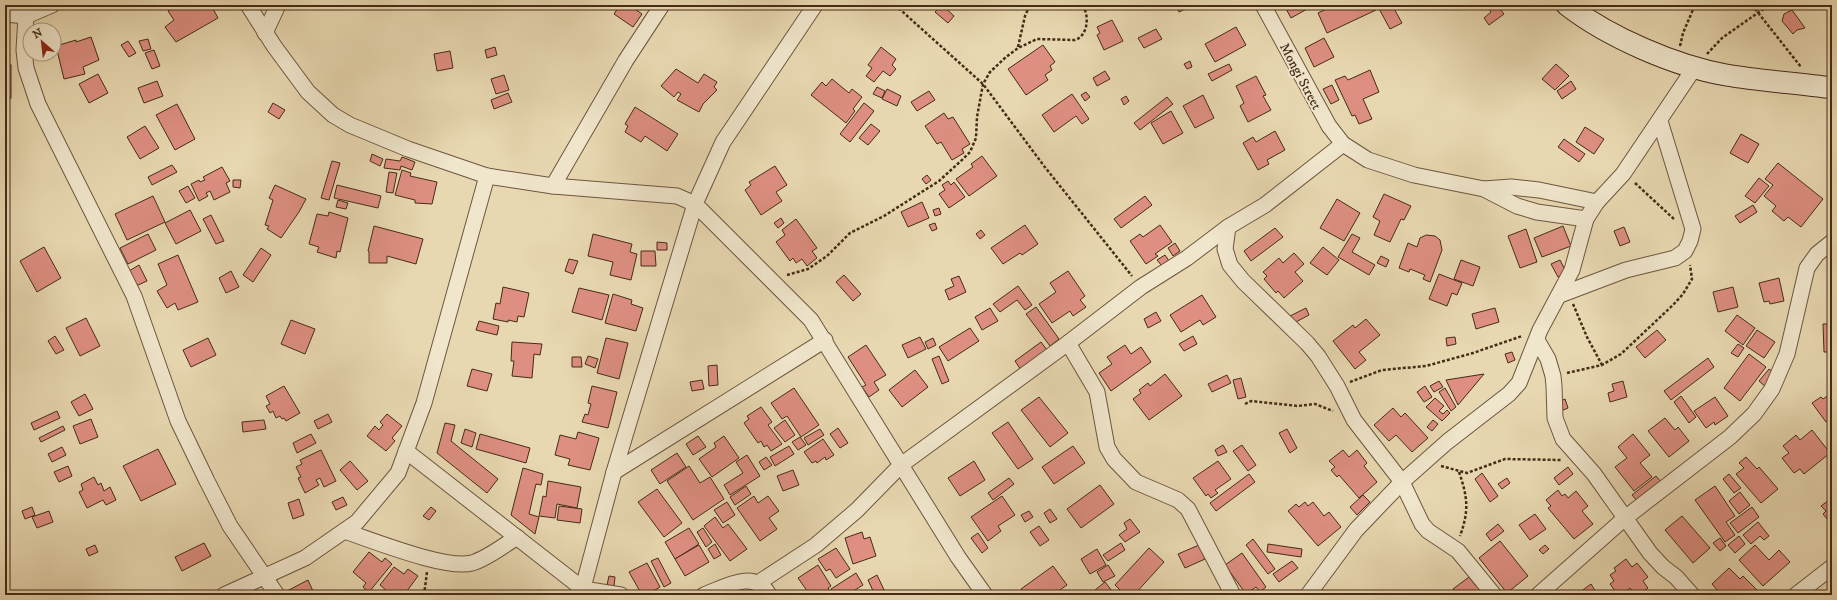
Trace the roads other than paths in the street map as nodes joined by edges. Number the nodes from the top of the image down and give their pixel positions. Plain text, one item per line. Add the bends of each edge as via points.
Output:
1 (52, 5) edge
2 (248, 5) edge
3 (278, 5) edge
4 (662, 5) edge
5 (815, 5) edge
6 (1263, 5) edge
7 (1567, 5) edge
8 (5, 14) edge
9 (26, 16) junction
10 (266, 33) junction
11 (1686, 64) junction
12 (1824, 87) edge
13 (1660, 120) junction
14 (1343, 144) junction
15 (487, 176) junction
16 (553, 186) junction
17 (1484, 189) junction
18 (1597, 202) junction
19 (695, 204) junction
20 (1586, 219) junction
21 (1228, 227) junction
22 (1832, 242) edge
23 (1564, 294) junction
24 (1539, 335) junction
25 (824, 340) junction
26 (1068, 343) junction
27 (406, 451) junction
28 (901, 465) junction
29 (614, 472) junction
30 (1402, 482) junction
31 (1625, 518) junction
32 (344, 531) junction
33 (517, 537) junction
34 (1832, 566) edge
35 (266, 576) junction
36 (758, 583) junction
37 (582, 592) edge
38 (224, 595) edge
39 (277, 595) edge
40 (621, 595) edge
41 (704, 595) edge
42 (769, 595) edge
43 (985, 595) edge
44 (1232, 595) edge
45 (1308, 595) edge
46 (1494, 595) edge
47 (1538, 595) edge
48 (1692, 595) edge
49 (1796, 595) edge

1 - 9 street
2 - 10 street
3 - 10 street
4 - 16 street via 626,60
5 - 19 street via 723,142
6 - 14 street, Mongi Street via 1328,126
7 - 11 street via 1637,46
8 - 9 street
9 - 35 street via 26,68 38,104 134,296 178,420 197,461 230,526
10 - 15 street via 308,92 333,115 350,125 408,149
11 - 12 street via 1725,75
11 - 13 street
13 - 18 street via 1623,174
13 - 23 street via 1693,229 1685,251 1675,258 1626,270
14 - 17 street, Mongi Street via 1368,160 1414,175
14 - 21 street via 1265,205
15 - 16 street
15 - 27 street via 424,403
16 - 19 street via 677,196
17 - 18 street via 1511,187 1539,190
17 - 20 street via 1517,206 1537,212
18 - 20 street
19 - 25 street via 810,320
19 - 29 street
20 - 23 street
21 - 26 street via 1187,258 1141,287
21 - 30 street via 1225,249 1230,265 1318,356 1350,413
22 - 31 street via 1817,254 1807,268 1788,354 1772,390 1754,414 1730,436
23 - 24 street
24 - 30 street via 1515,388
24 - 31 street via 1553,376 1555,418 1563,440 1594,474
25 - 28 street
25 - 29 street
26 - 28 street
26 - 44 street via 1097,392 1108,448 1114,459 1136,482 1178,500 1188,509
27 - 32 street via 398,473 357,522
27 - 33 street
28 - 36 street via 857,510 816,545
28 - 43 street via 958,557
29 - 37 street
30 - 45 street via 1356,530
30 - 46 street via 1422,524 1428,531 1458,550
31 - 47 street
31 - 48 street via 1650,553
32 - 33 street via 432,560 459,564 471,563
32 - 35 street via 305,558
33 - 37 street
34 - 49 street
35 - 38 street
35 - 39 street
36 - 41 street via 744,580
36 - 42 street
37 - 40 street

